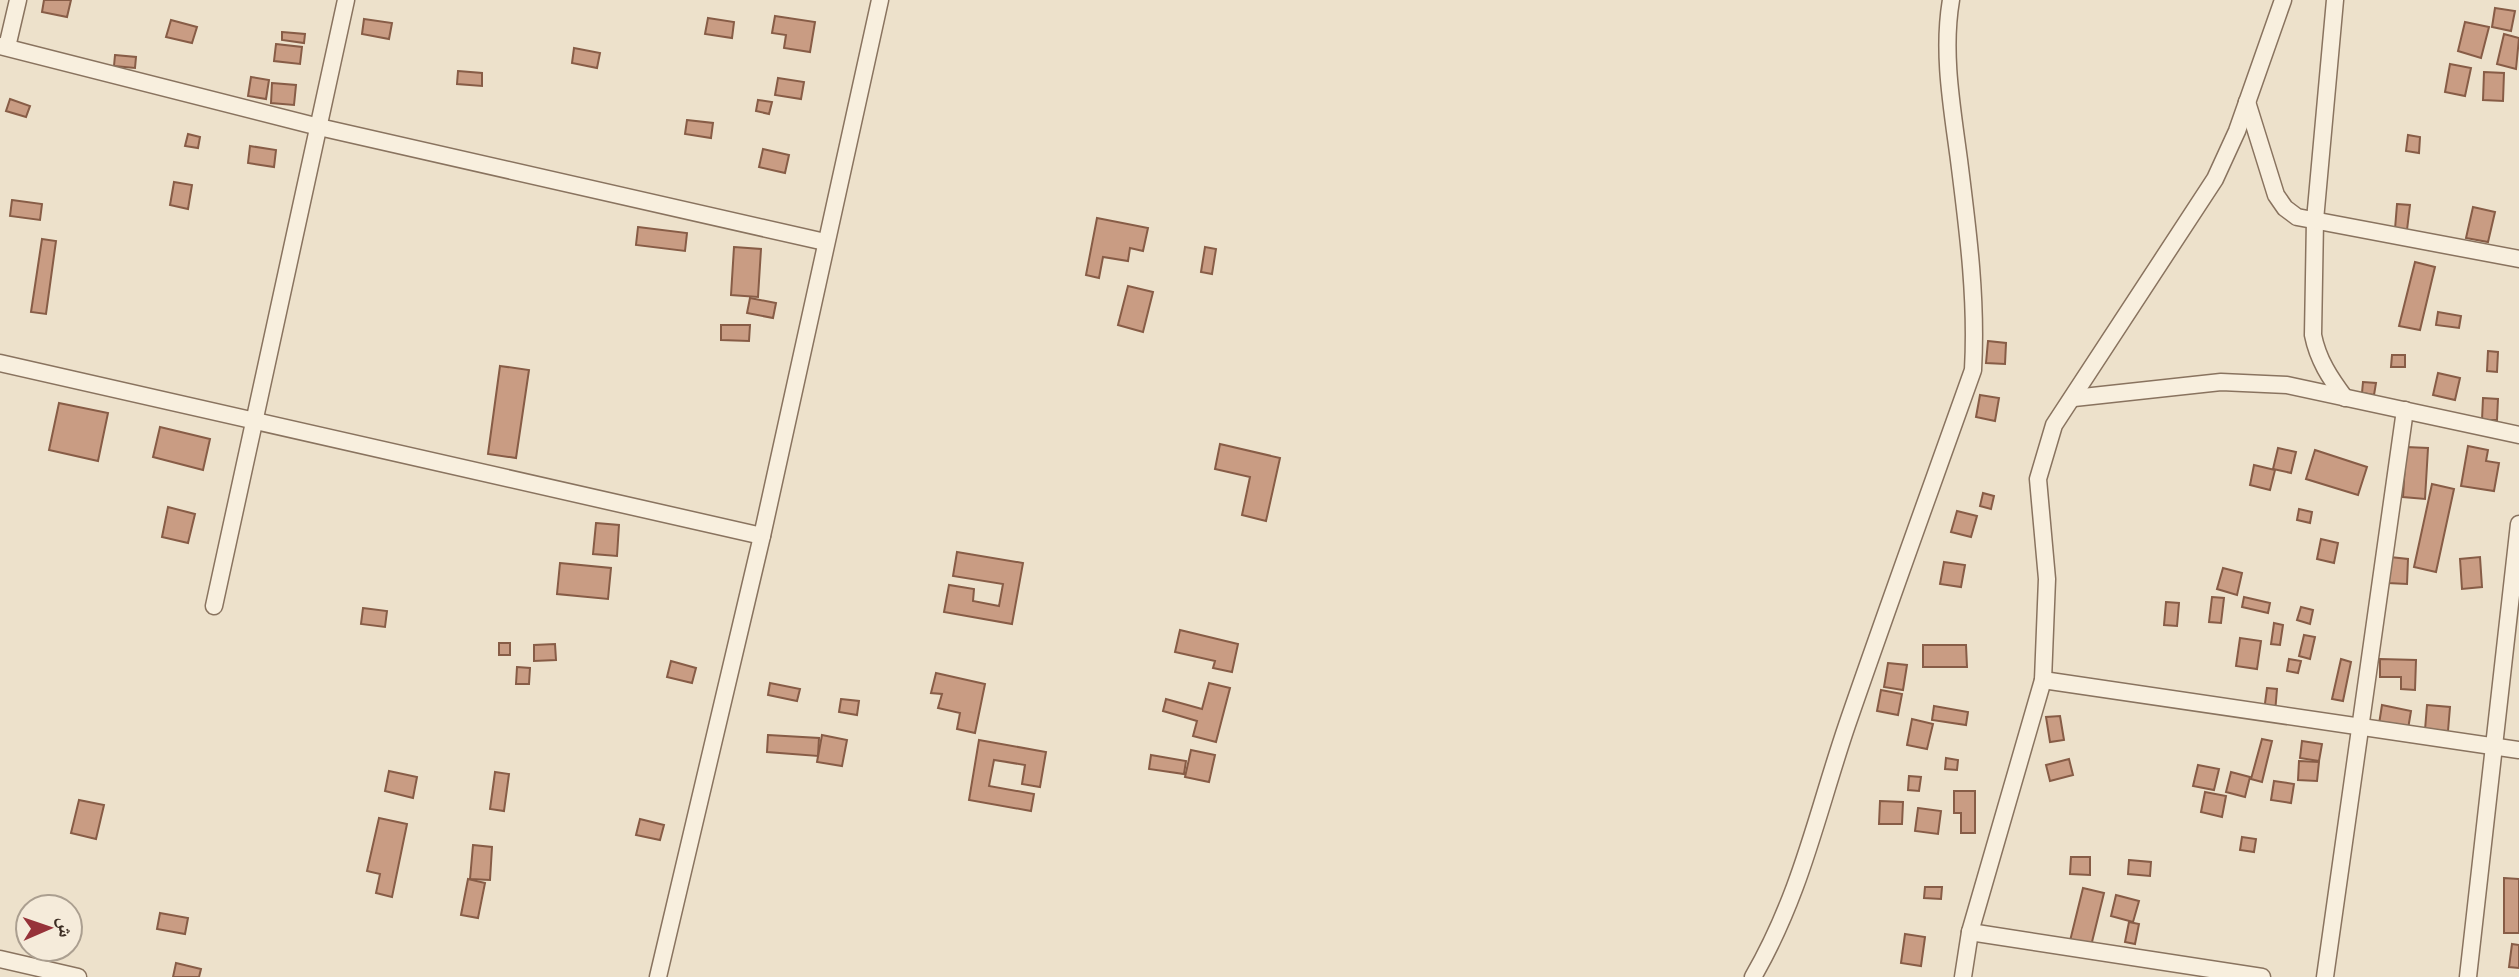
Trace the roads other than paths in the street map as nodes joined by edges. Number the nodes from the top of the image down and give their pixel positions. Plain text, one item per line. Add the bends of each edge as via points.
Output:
1 (18, 0) edge
2 (346, 0) edge
3 (880, 0) edge
4 (1951, 0) edge
5 (2283, 0) edge
6 (2335, 0) edge
7 (3, 47) edge
8 (2247, 102) junction
9 (319, 127) junction
10 (2315, 220) junction
11 (825, 242) junction
12 (2519, 259) edge
13 (0, 363) edge
14 (2074, 398) junction
15 (2345, 398) junction
16 (2405, 410) junction
17 (255, 424) junction
18 (2519, 435) edge
19 (2519, 524) edge
20 (762, 536) junction
21 (214, 606) dead end
22 (2043, 680) junction
23 (2360, 727) junction
24 (2494, 746) junction
25 (2519, 750) edge
26 (1970, 932) junction
27 (0, 959) edge
28 (78, 977) edge
29 (658, 977) edge
30 (1753, 977) edge
31 (1963, 977) edge
32 (2262, 977) edge
33 (2325, 977) edge
34 (2468, 977) edge

1 - 7 street
2 - 9 street
3 - 11 street
4 - 30 street via 1946,30 1972,267 1973,370 1846,728 1802,874 1777,935
5 - 8 street
6 - 10 street
7 - 9 street
8 - 10 street via 2276,195 2297,216
8 - 14 street via 2215,179
9 - 11 street
9 - 17 street
10 - 12 street
10 - 15 street via 2313,335 2317,354
11 - 20 street
13 - 17 street
14 - 15 street via 2249,382
14 - 22 street via 2054,425 2038,479 2047,579
15 - 16 street
16 - 18 street
16 - 23 street
17 - 20 street
17 - 21 street
19 - 24 street
20 - 29 street
22 - 23 street
22 - 26 street
23 - 24 street
23 - 33 street
24 - 25 street
24 - 34 street
26 - 31 street
26 - 32 street
27 - 28 street

